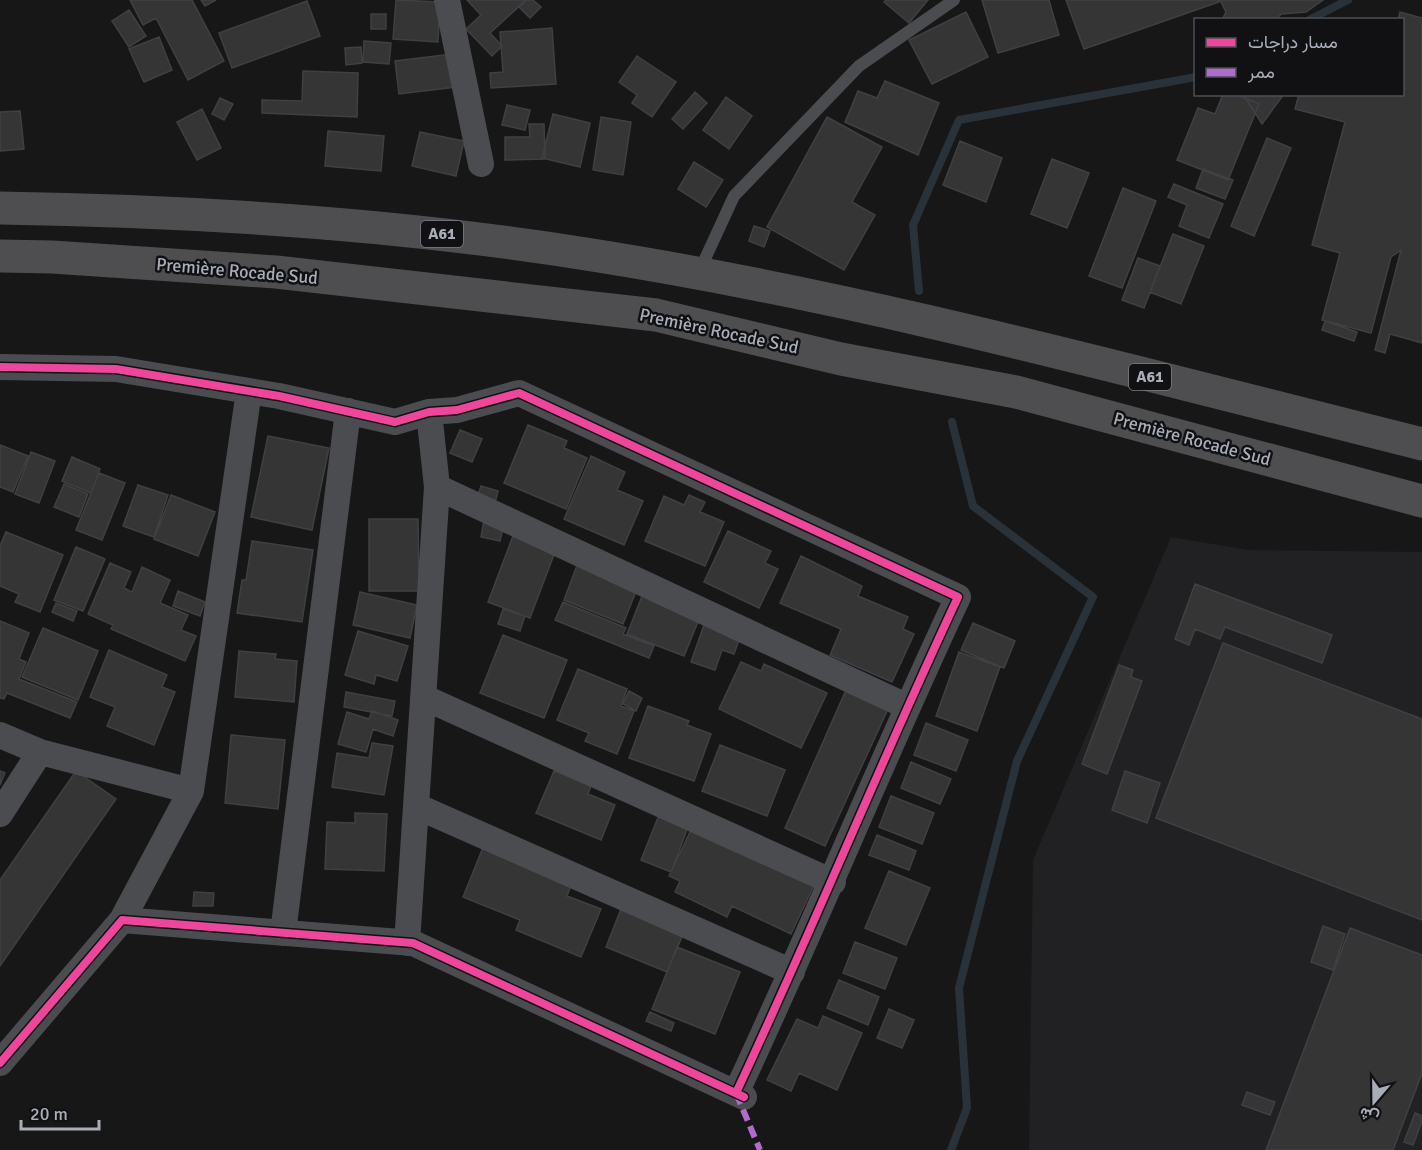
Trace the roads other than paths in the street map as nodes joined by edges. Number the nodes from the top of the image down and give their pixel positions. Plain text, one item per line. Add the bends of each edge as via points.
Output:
1 (447, 0) edge
2 (954, 0) edge
3 (481, 164) dead end
4 (0, 208) edge
5 (0, 256) edge
6 (699, 273) junction
7 (0, 367) edge
8 (249, 391) junction
9 (348, 411) junction
10 (429, 412) junction
11 (1422, 444) edge
12 (437, 487) junction
13 (1422, 501) edge
14 (423, 697) junction
15 (906, 706) junction
16 (0, 735) edge
17 (40, 752) junction
18 (191, 790) junction
19 (416, 806) junction
20 (0, 814) edge
21 (833, 882) junction
22 (123, 920) junction
23 (283, 933) junction
24 (406, 943) junction
25 (792, 972) junction
26 (0, 1063) edge

1 - 3 street
2 - 6 lane via 859,66 734,196
4 - 6 highway, A61 via 228,215 356,226 467,237
5 - 13 highway, Première Rocade Sud via 52,256 276,272 656,315 841,359 1016,392
6 - 11 highway, A61 via 1026,346
7 - 8 street via 117,369
8 - 9 street
8 - 18 street
9 - 10 street via 395,422
9 - 23 street
10 - 12 street
10 - 15 street via 457,410 519,393 958,597
12 - 14 street
12 - 15 street
14 - 19 street
14 - 21 street
15 - 21 street
16 - 17 street
17 - 18 street
17 - 20 street
18 - 22 street
19 - 24 street
19 - 25 street
21 - 25 street
22 - 23 street
22 - 26 street
23 - 24 street
24 - 25 street via 740,1095

